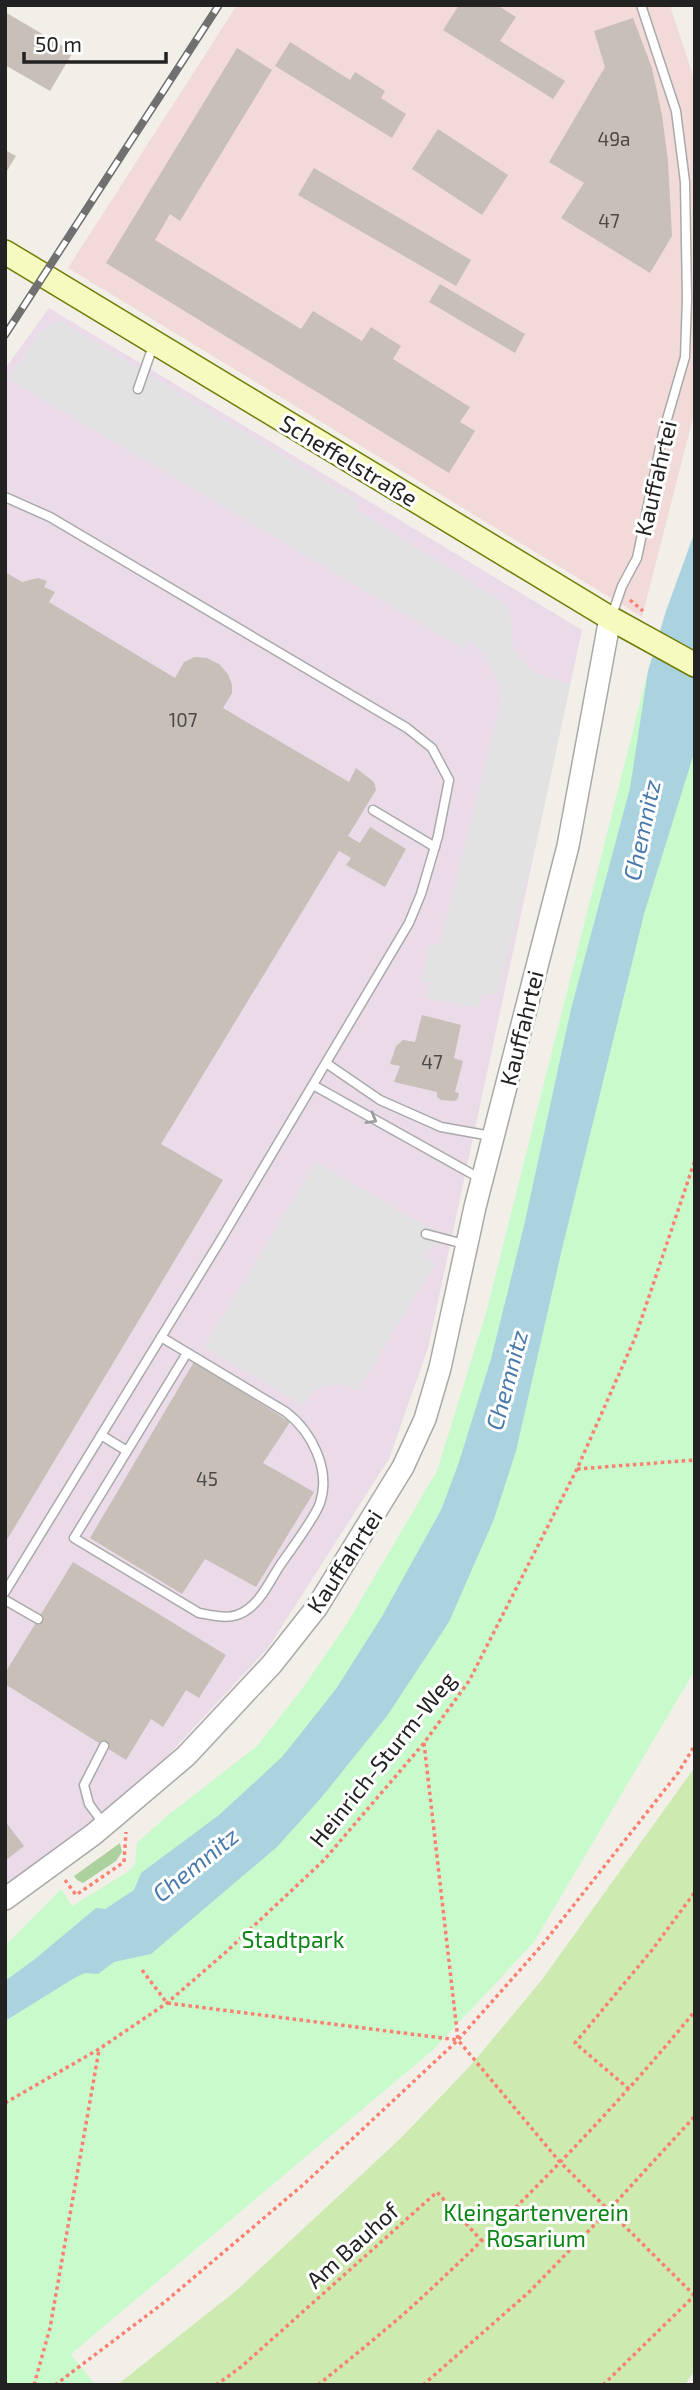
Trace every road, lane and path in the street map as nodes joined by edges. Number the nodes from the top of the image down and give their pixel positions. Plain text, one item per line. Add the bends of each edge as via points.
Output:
1 (641, 5) edge
2 (5, 252) edge
3 (154, 343) junction
4 (138, 389) dead end
5 (5, 497) edge
6 (620, 592) junction
7 (610, 618) junction
8 (647, 626) junction
9 (695, 665) edge
10 (373, 810) dead end
11 (435, 847) junction
12 (326, 1063) junction
13 (313, 1086) junction
14 (494, 1136) junction
15 (695, 1160) edge
16 (482, 1180) junction
17 (426, 1234) dead end
18 (466, 1244) junction
19 (161, 1337) junction
20 (187, 1353) junction
21 (101, 1435) junction
22 (127, 1451) junction
23 (695, 1460) edge
24 (577, 1469) junction
25 (5, 1592) edge
26 (5, 1600) edge
27 (38, 1619) dead end
28 (424, 1743) junction
29 (695, 1745) edge
30 (104, 1746) dead end
31 (105, 1825) junction
32 (126, 1832) dead end
33 (64, 1878) dead end
34 (695, 1892) edge
35 (5, 1899) edge
36 (142, 1970) dead end
37 (167, 2003) junction
38 (695, 2011) edge
39 (458, 2040) junction
40 (99, 2049) junction
41 (629, 2089) junction
42 (5, 2103) edge
43 (695, 2116) edge
44 (559, 2161) junction
45 (608, 2211) junction
46 (482, 2241) junction
47 (695, 2295) edge
48 (34, 2385) edge
49 (55, 2385) edge
50 (216, 2385) edge
51 (318, 2385) edge
52 (423, 2385) edge
53 (603, 2385) edge

1 - 6 lane, Kauffahrtei via 676,111 685,183 687,311 685,356 663,433 637,558
2 - 3 main road, Scheffelstraße
3 - 4 lane
3 - 7 main road, Scheffelstraße
5 - 11 lane via 50,517 407,728 432,748 449,780
6 - 7 lane, Kauffahrtei
6 - 8 path
7 - 8 main road, Scheffelstraße
7 - 14 street, Kauffahrtei via 568,846
8 - 9 main road, Scheffelstraße
10 - 11 lane
11 - 12 lane via 409,923
12 - 13 lane
12 - 14 lane via 380,1100 441,1127
13 -> 16 lane
13 - 19 lane
14 - 16 street, Kauffahrtei
15 - 24 path, Heinrich-Sturm-Weg via 635,1338
16 - 18 street, Kauffahrtei
17 - 18 lane
18 - 31 street, Kauffahrtei via 425,1419 403,1467 355,1546 317,1607 272,1664 186,1756
19 - 20 lane
19 - 21 lane
20 - 22 lane
20 - 22 lane via 301,1423 316,1449 323,1476 320,1504 254,1605 236,1616 199,1613 74,1538
21 - 22 lane
21 - 25 lane
23 - 24 path
24 - 28 path, Heinrich-Sturm-Weg via 469,1681
26 - 27 lane
28 - 37 path, Heinrich-Sturm-Weg via 324,1860
28 - 39 path
29 - 39 path via 678,1773 542,1944
30 - 31 lane via 83,1785 89,1804
31 - 35 street, Kauffahrtei
32 - 33 path via 124,1862 76,1895
34 - 41 path via 575,2043
36 - 37 path
37 - 39 path
37 - 40 path, Heinrich-Sturm-Weg
38 - 41 path
39 - 44 path
39 - 49 path via 304,2184 166,2301
40 - 42 path, Heinrich-Sturm-Weg
40 - 48 path via 50,2328
41 - 44 path
43 - 45 path
44 - 45 path
44 - 46 path
45 - 47 path
45 - 52 path via 528,2293
46 - 50 path, Am Bauhof via 437,2192
46 - 51 path
47 - 53 path

